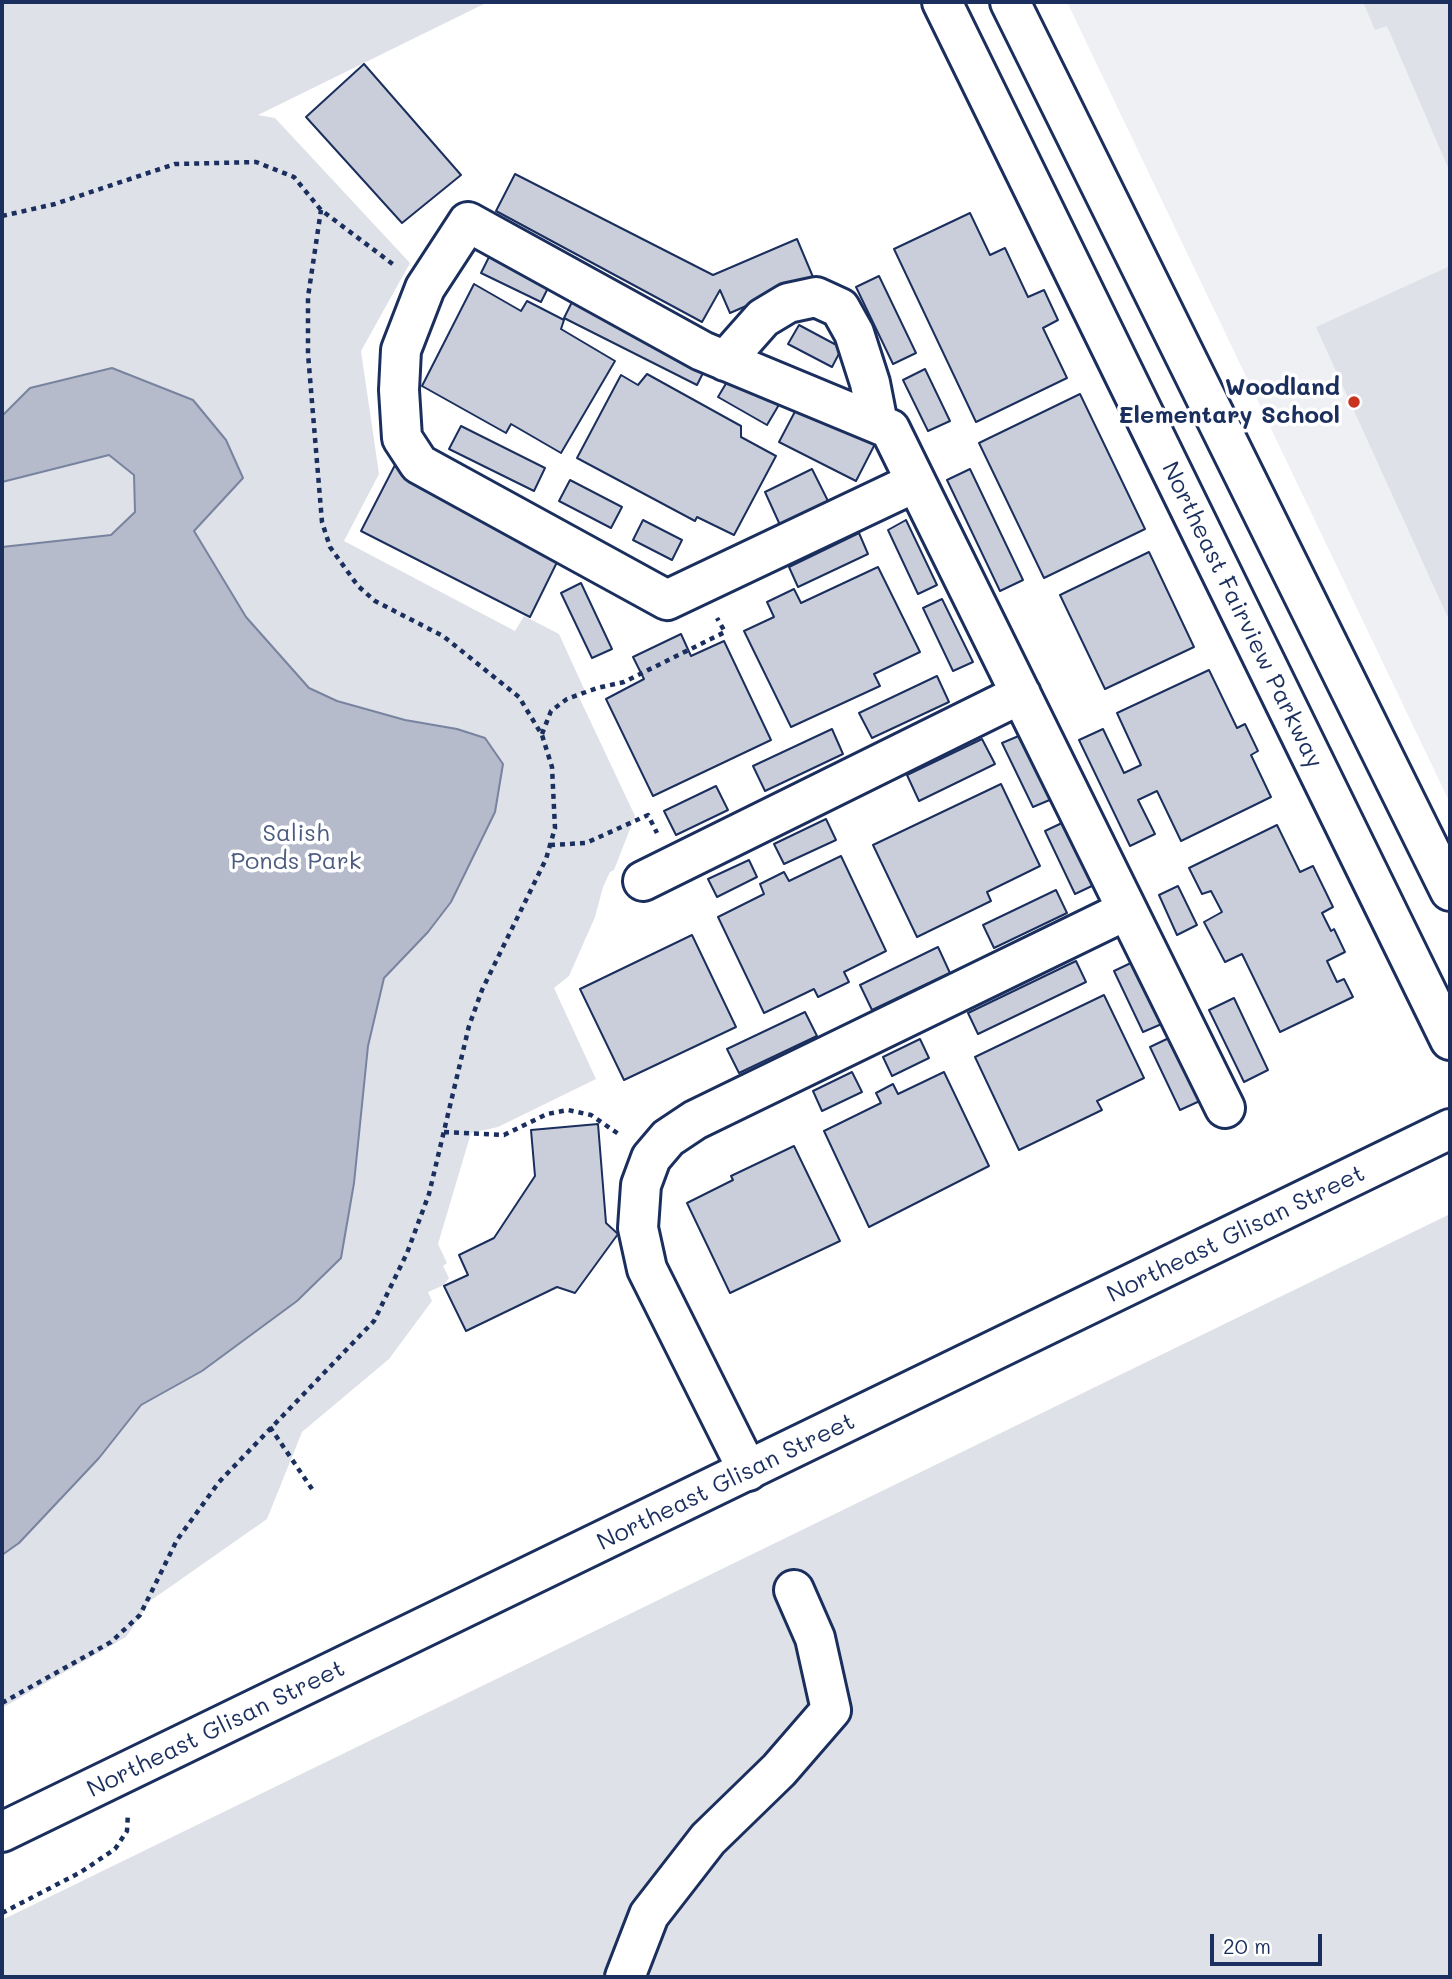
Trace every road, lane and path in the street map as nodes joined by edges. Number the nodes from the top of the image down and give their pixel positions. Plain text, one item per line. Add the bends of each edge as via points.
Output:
1 (942, 2) edge
2 (1010, 2) edge
3 (321, 210) junction
4 (2, 216) edge
5 (425, 288) junction
6 (725, 361) junction
7 (878, 424) junction
8 (916, 482) junction
9 (699, 584) junction
10 (1021, 694) junction
11 (542, 735) junction
12 (550, 845) junction
13 (659, 873) joint
14 (1450, 891) edge
15 (1127, 910) junction
16 (1450, 1040) edge
17 (1225, 1108) dead end
18 (1450, 1129) edge
19 (444, 1132) junction
20 (650, 1157) junction
21 (270, 1427) junction
22 (748, 1471) junction
23 (314, 1492) dead end
24 (794, 1590) dead end
25 (2, 1703) edge
26 (130, 1770) junction
27 (2, 1832) edge
28 (2, 1913) edge
29 (625, 1977) edge

1 - 16 main road, Northeast Fairview Parkway
2 - 14 main road
3 - 4 path via 294,177 256,162 175,164 55,204
3 - 5 path
3 - 11 path via 308,297 308,354 322,522 330,547 375,601 443,636 519,697
5 - 6 main road via 468,222
5 - 9 main road via 401,350 398,390 402,438 419,464 667,600
6 - 7 main road
6 - 7 main road via 763,318 788,303 816,297 840,308 854,333
7 - 8 main road via 890,429
8 - 9 main road
8 - 10 main road
9 - 11 path via 725,632 624,682 567,699 551,711
10 - 13 main road
10 - 15 main road
11 - 12 path via 552,767 555,828
12 - 13 path via 586,843 648,815
12 - 19 path via 482,989
15 - 17 main road
15 - 20 main road via 695,1120
18 - 22 main road, Northeast Glisan Street
19 - 20 path via 504,1135 547,1114 568,1110 591,1115
19 - 21 path via 412,1241 373,1321
20 - 22 main road via 641,1185 638,1228 647,1269
21 - 23 path
21 - 25 path via 219,1482 177,1540 140,1615 111,1642
22 - 26 main road, Northeast Glisan Street
24 - 29 main road via 815,1638 831,1710 779,1770 708,1839 649,1915
26 - 27 main road, Northeast Glisan Street
26 - 28 path via 127,1831 115,1849

